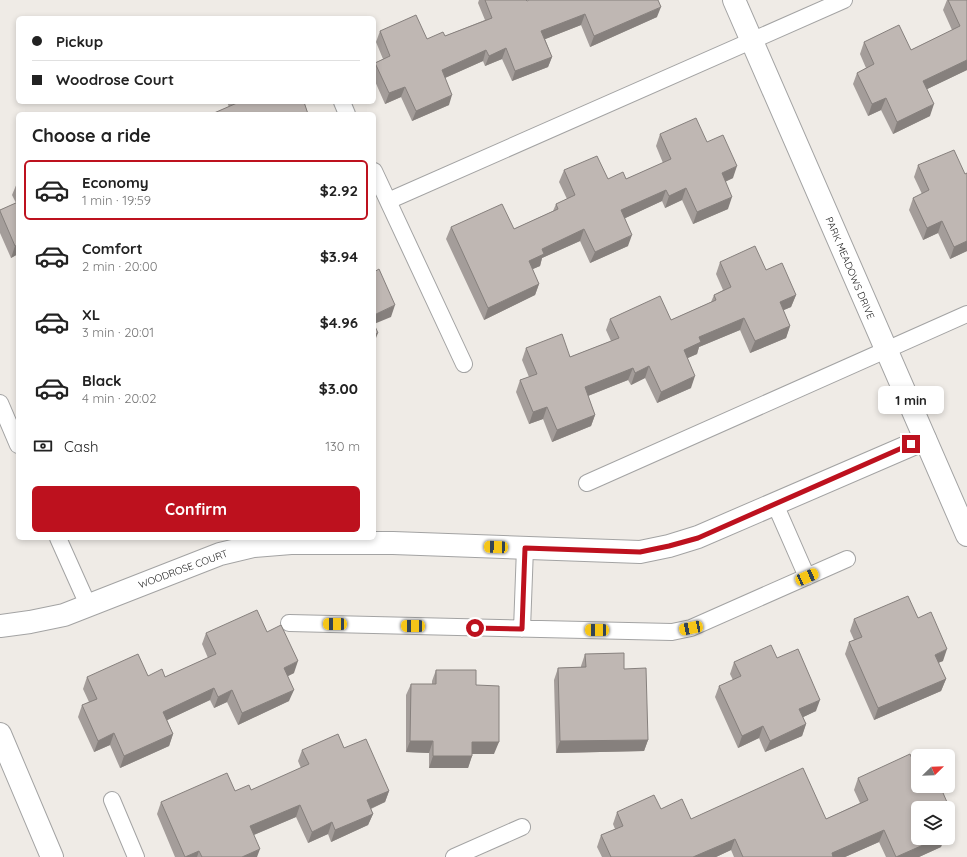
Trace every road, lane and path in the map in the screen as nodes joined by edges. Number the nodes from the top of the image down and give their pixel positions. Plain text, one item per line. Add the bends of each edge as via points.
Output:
1 (734, 0) edge
2 (844, 0) edge
3 (752, 40) junction
4 (376, 175) edge
5 (388, 201) junction
6 (967, 314) edge
7 (885, 349) junction
8 (464, 364) dead end
9 (0, 403) edge
10 (925, 438) junction
11 (16, 440) edge
12 (587, 483) dead end
13 (775, 504) junction
14 (967, 535) edge
15 (59, 540) edge
16 (525, 548) junction
17 (847, 559) dead end
18 (807, 577) junction
19 (88, 605) junction
20 (289, 623) dead end
21 (0, 626) edge
22 (522, 629) junction
23 (0, 734) edge
24 (112, 800) dead end
25 (522, 826) dead end
26 (52, 857) edge
27 (136, 857) edge
28 (454, 857) edge

1 - 3 street, PARK MEADOWS DRIVE
2 - 3 lane
3 - 5 lane
3 - 7 street, PARK MEADOWS DRIVE
4 - 5 lane
5 - 8 lane
6 - 7 lane
7 - 10 street, PARK MEADOWS DRIVE
7 - 12 lane
9 - 11 lane
10 - 13 street, WOODROSE COURT
10 - 14 street, PARK MEADOWS DRIVE
13 - 16 street, WOODROSE COURT via 698,538 640,552
13 - 18 lane
15 - 19 lane
16 - 19 street, WOODROSE COURT via 315,543 254,546 220,554
16 - 22 lane
17 - 18 lane
18 - 22 lane via 691,628 672,632
19 - 21 street, WOODROSE COURT via 64,615
20 - 22 lane
23 - 26 street
24 - 27 lane
25 - 28 lane

